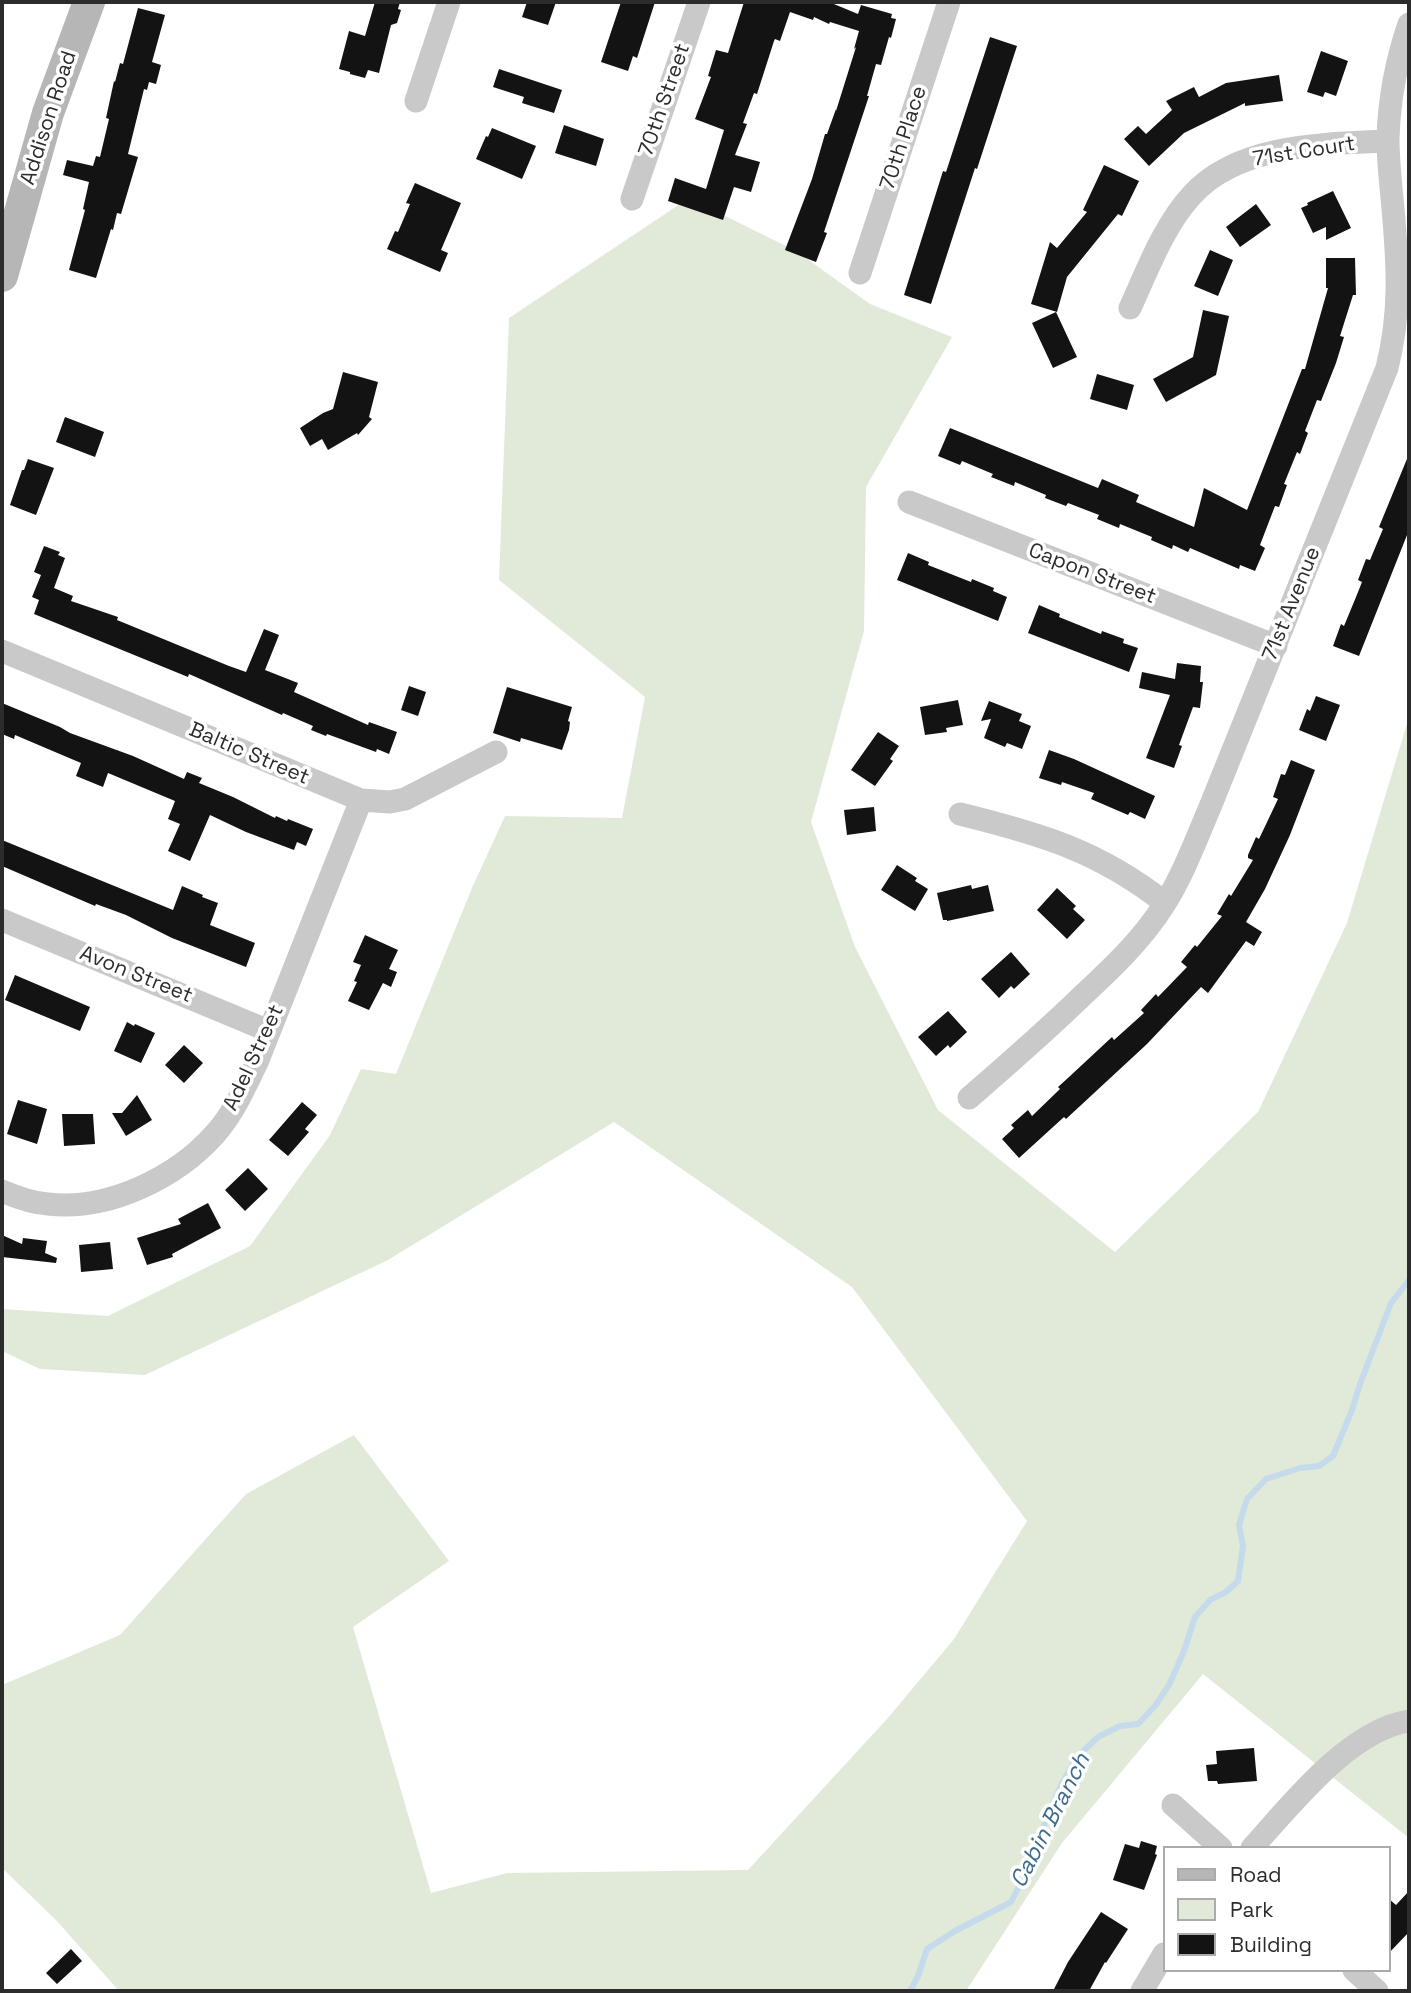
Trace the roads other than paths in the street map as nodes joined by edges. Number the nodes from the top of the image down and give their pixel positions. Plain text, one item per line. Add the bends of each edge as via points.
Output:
1 (89, 2) edge
2 (449, 2) edge
3 (699, 2) edge
4 (948, 2) edge
5 (1409, 24) edge
6 (416, 102) dead end
7 (1388, 141) junction
8 (632, 199) dead end
9 (860, 274) dead end
10 (2, 276) edge
11 (1130, 307) dead end
12 (909, 502) dead end
13 (1276, 646) junction
14 (2, 651) edge
15 (496, 752) dead end
16 (361, 800) junction
17 (960, 814) dead end
18 (1165, 904) junction
19 (2, 920) edge
20 (269, 1031) junction
21 (969, 1098) dead end
22 (2, 1191) edge
23 (1409, 1721) edge
24 (1173, 1805) dead end
25 (1219, 1846) edge
26 (1254, 1846) edge
27 (1162, 1957) edge
28 (1356, 1972) edge
29 (1142, 1991) edge
30 (1377, 1991) edge

1 - 10 main road, Addison Road via 48,113
2 - 6 street
3 - 8 street, 70th Street
4 - 9 street, 70th Place
5 - 7 street, 71st Avenue via 1395,72
7 - 11 street, 71st Court via 1273,152 1244,161 1211,180 1192,194 1171,225
7 - 13 street, 71st Avenue via 1398,283 1392,346
12 - 13 street, Capon Street
13 - 18 street, 71st Avenue
14 - 16 street, Baltic Street
15 - 16 street, Baltic Street via 405,799
16 - 20 street, Adel Street
17 - 18 street via 1079,850 1138,882
18 - 21 street, 71st Avenue via 1109,971
19 - 20 street, Avon Street
20 - 22 street, Adel Street via 245,1087 217,1132 172,1172 121,1195 85,1203 50,1205
23 - 26 street via 1384,1729 1343,1754
24 - 25 street
27 - 29 street
28 - 30 street

